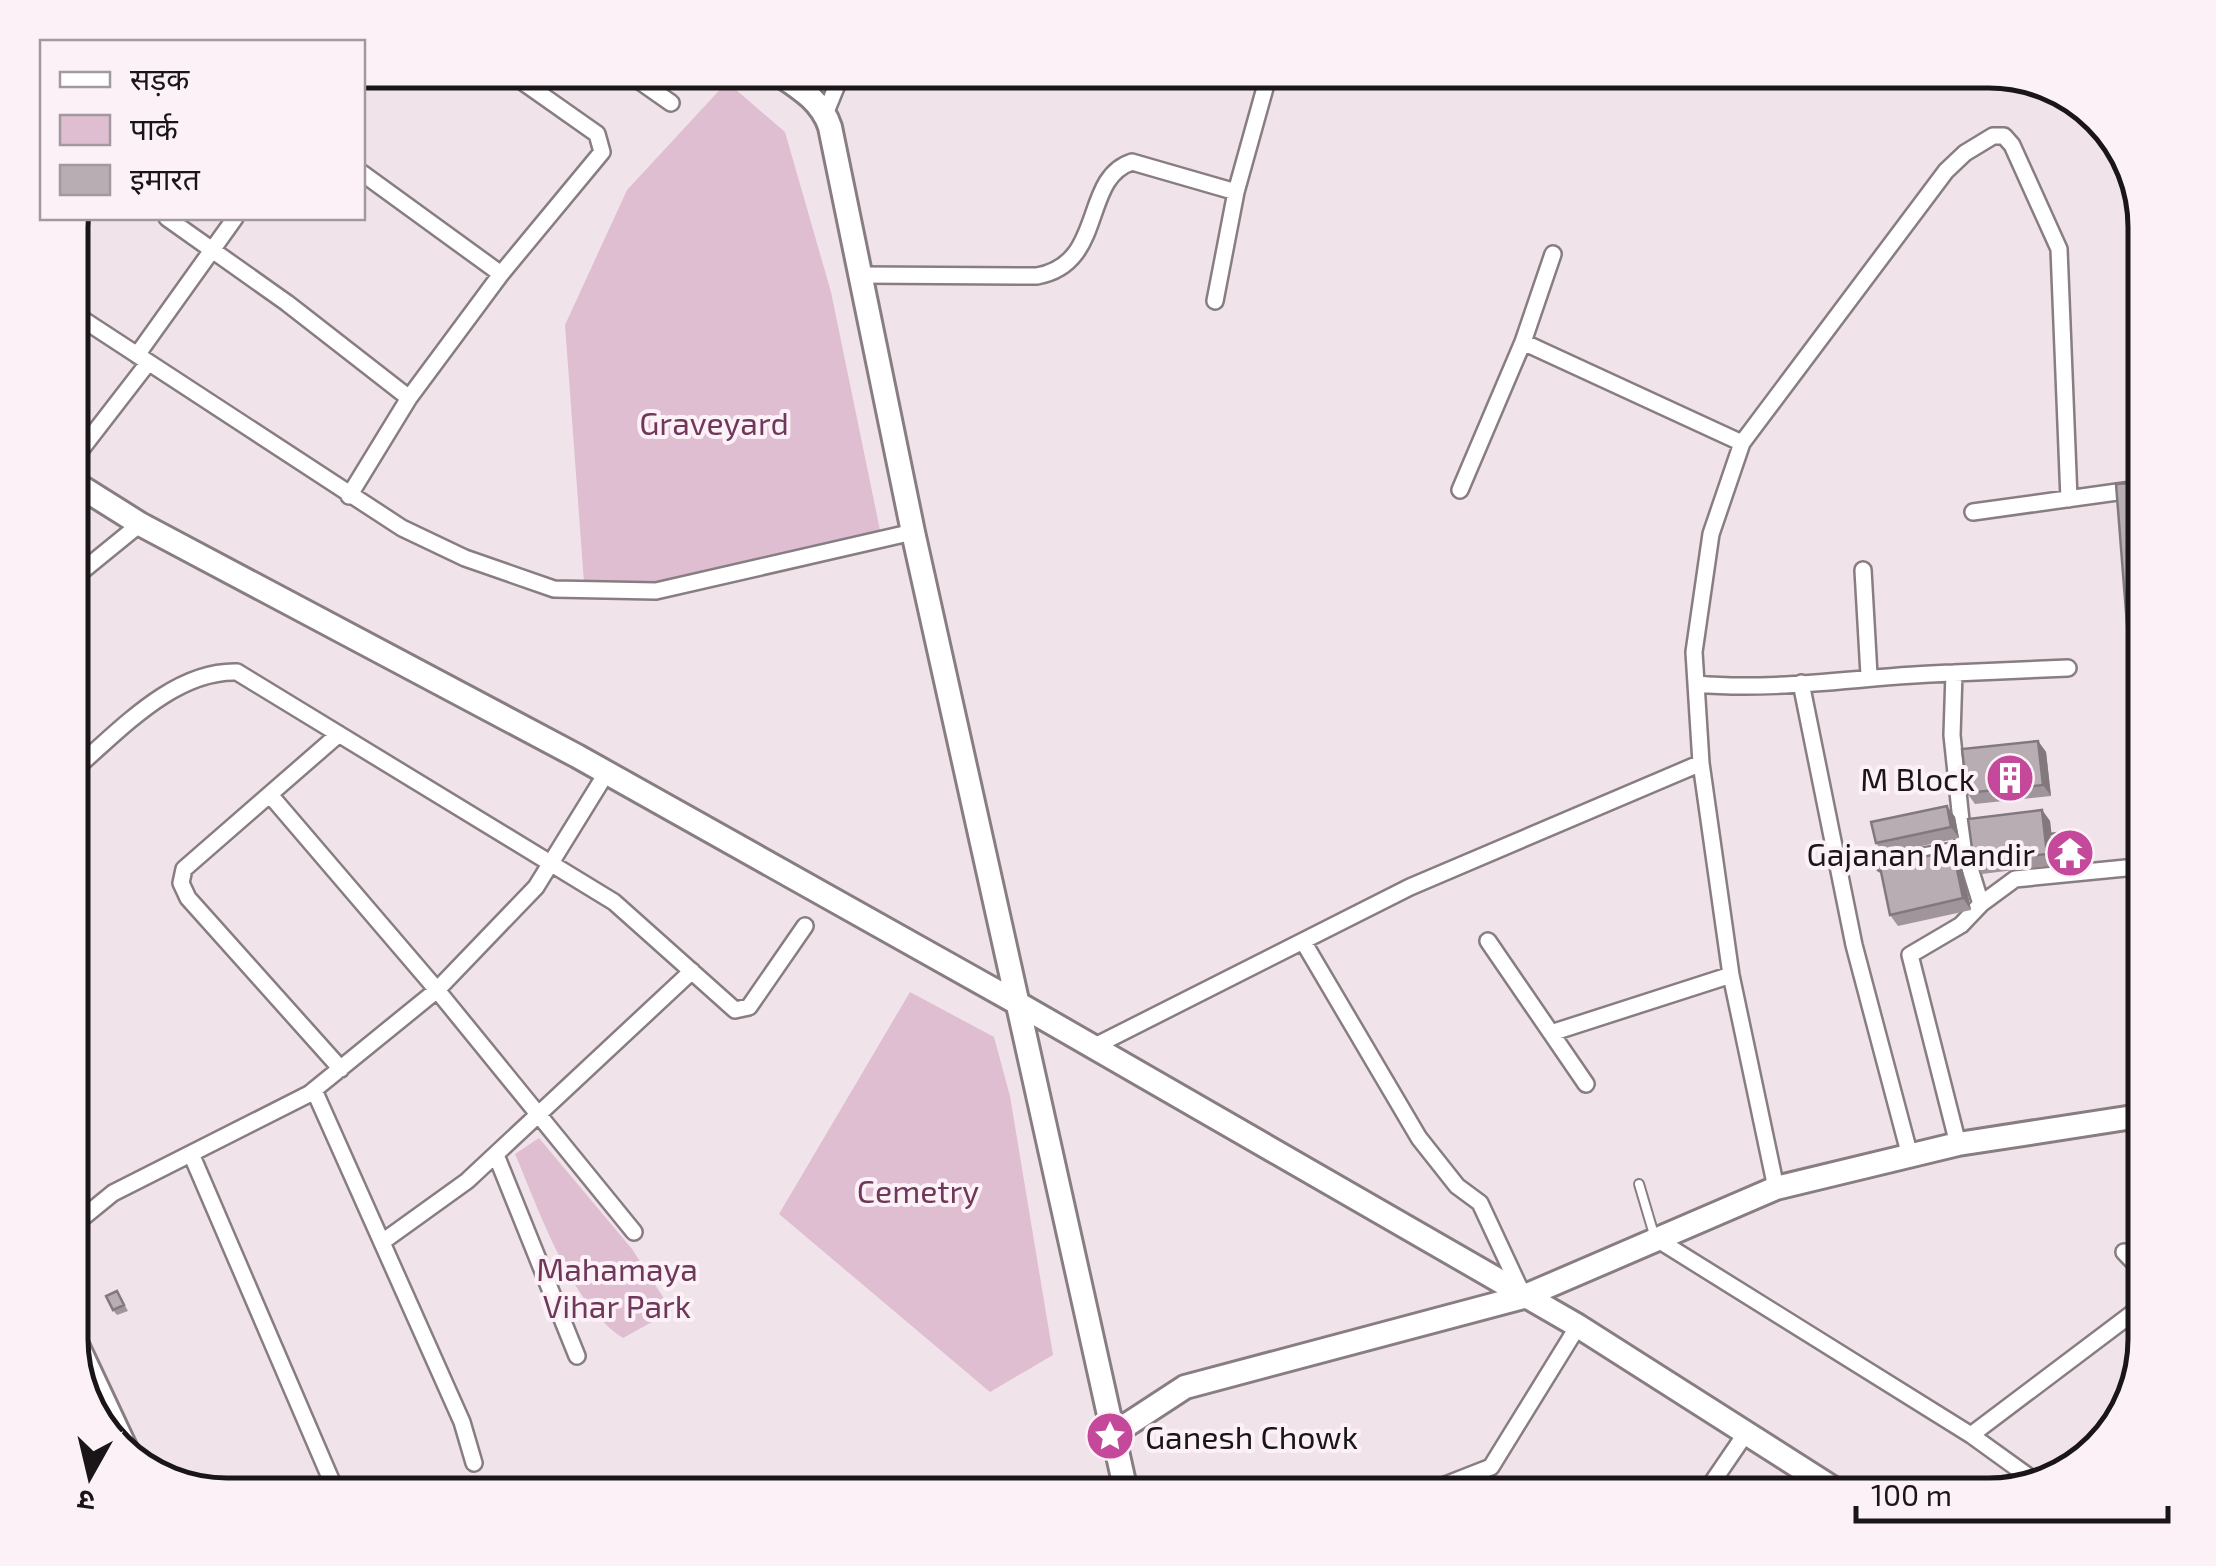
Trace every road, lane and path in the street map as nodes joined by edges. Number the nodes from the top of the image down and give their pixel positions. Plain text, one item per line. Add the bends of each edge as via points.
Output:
1 (532, 88) edge
2 (649, 88) edge
3 (795, 88) edge
4 (836, 88) edge
5 (1265, 88) edge
6 (671, 104) dead end
7 (826, 112) junction
8 (365, 175) edge
9 (1236, 192) junction
10 (169, 220) edge
11 (234, 220) edge
12 (214, 248) junction
13 (1553, 254) dead end
14 (501, 274) junction
15 (860, 276) junction
16 (1215, 301) dead end
17 (88, 323) edge
18 (1523, 342) junction
19 (142, 358) junction
20 (409, 398) junction
21 (88, 438) edge
22 (1742, 443) junction
23 (1460, 490) dead end
24 (88, 491) edge
25 (2128, 491) edge
26 (349, 496) junction
27 (2069, 499) junction
28 (1972, 512) dead end
29 (140, 524) junction
30 (912, 532) junction
31 (88, 566) edge
32 (1863, 570) dead end
33 (2068, 668) dead end
34 (1954, 673) junction
35 (1870, 675) junction
36 (1801, 683) junction
37 (1697, 684) junction
38 (338, 734) junction
39 (88, 757) edge
40 (1702, 762) junction
41 (606, 772) junction
42 (270, 796) junction
43 (1964, 849) junction
44 (1883, 863) edge
45 (553, 864) junction
46 (2128, 868) edge
47 (1981, 904) junction
48 (805, 926) dead end
49 (1304, 942) junction
50 (1488, 942) dead end
51 (692, 970) junction
52 (1731, 975) junction
53 (437, 990) junction
54 (1019, 1004) junction
55 (1551, 1033) junction
56 (1094, 1047) junction
57 (340, 1068) junction
58 (1586, 1084) dead end
59 (314, 1090) junction
60 (537, 1116) junction
61 (2128, 1118) edge
62 (1958, 1144) junction
63 (496, 1155) junction
64 (192, 1156) junction
65 (1910, 1156) junction
66 (1639, 1184) dead end
67 (1776, 1188) junction
68 (88, 1214) edge
69 (634, 1232) dead end
70 (1656, 1238) junction
71 (384, 1240) junction
72 (2124, 1252) dead end
73 (2128, 1256) edge
74 (1523, 1297) junction
75 (2128, 1316) edge
76 (1578, 1326) junction
77 (577, 1356) dead end
78 (94, 1382) edge
79 (110, 1415) edge
80 (1746, 1433) junction
81 (1971, 1435) junction
82 (1110, 1436) junction
83 (474, 1463) dead end
84 (2025, 1474) edge
85 (330, 1478) edge
86 (1121, 1478) edge
87 (1461, 1478) edge
88 (1715, 1478) edge
89 (1817, 1478) edge

1 - 14 street via 603,144 599,158
2 - 6 street
3 - 7 street
4 - 7 street
5 - 9 street
7 - 15 street
8 - 14 street
9 - 15 street via 1132,162 1114,172 1086,236 1062,269 1036,276
9 - 16 street
10 - 12 street
11 - 12 street
12 - 19 street
12 - 20 street
13 - 18 street
14 - 20 street
15 - 30 street
17 - 19 street
18 - 22 street
18 - 23 street
19 - 21 street
19 - 26 street
20 - 26 street
22 - 27 street via 1946,171 1964,153 2004,136 2060,248
22 - 37 street via 1711,534 1694,652
24 - 29 street
25 - 27 street
26 - 30 street via 465,558 580,593 656,591
27 - 28 street
29 - 31 street
29 - 41 street
30 - 54 street
32 - 35 street
33 - 34 street
34 - 35 street
34 - 43 street via 1952,736
35 - 36 street
36 - 37 street
36 - 65 street via 1854,945
37 - 40 street
38 - 39 street via 237,672 213,671 155,702
38 - 42 street
38 - 45 street
40 - 49 street via 1410,888
40 - 52 street
41 - 45 street
41 - 54 street
42 - 53 street
42 - 57 street via 184,870 181,883
43 - 44 street
43 - 47 street
45 - 51 street via 614,902
45 - 53 street
46 - 47 street via 2014,878
47 - 62 street via 1962,925 1910,954
48 - 51 street via 746,1010 736,1010
49 - 56 street
49 - 74 street via 1419,1138 1480,1204
50 - 55 street
51 - 60 street
52 - 55 street
52 - 67 street
53 - 57 street
53 - 60 street
54 - 56 street
54 - 82 street
55 - 58 street
56 - 74 street
57 - 59 street
59 - 64 street
59 - 71 street
60 - 63 street
60 - 69 street
61 - 62 street
62 - 65 street
63 - 71 street
63 - 77 street
64 - 68 street via 113,1194
64 - 85 street
65 - 67 street
66 - 70 lane
67 - 70 street
70 - 74 street
70 - 81 street
71 - 83 street
72 - 73 street
74 - 76 street
74 - 82 street via 1185,1387
75 - 81 street
76 - 80 street
76 - 87 street via 1490,1466
78 - 79 street
80 - 88 street
80 - 89 street
81 - 84 street
82 - 86 street

